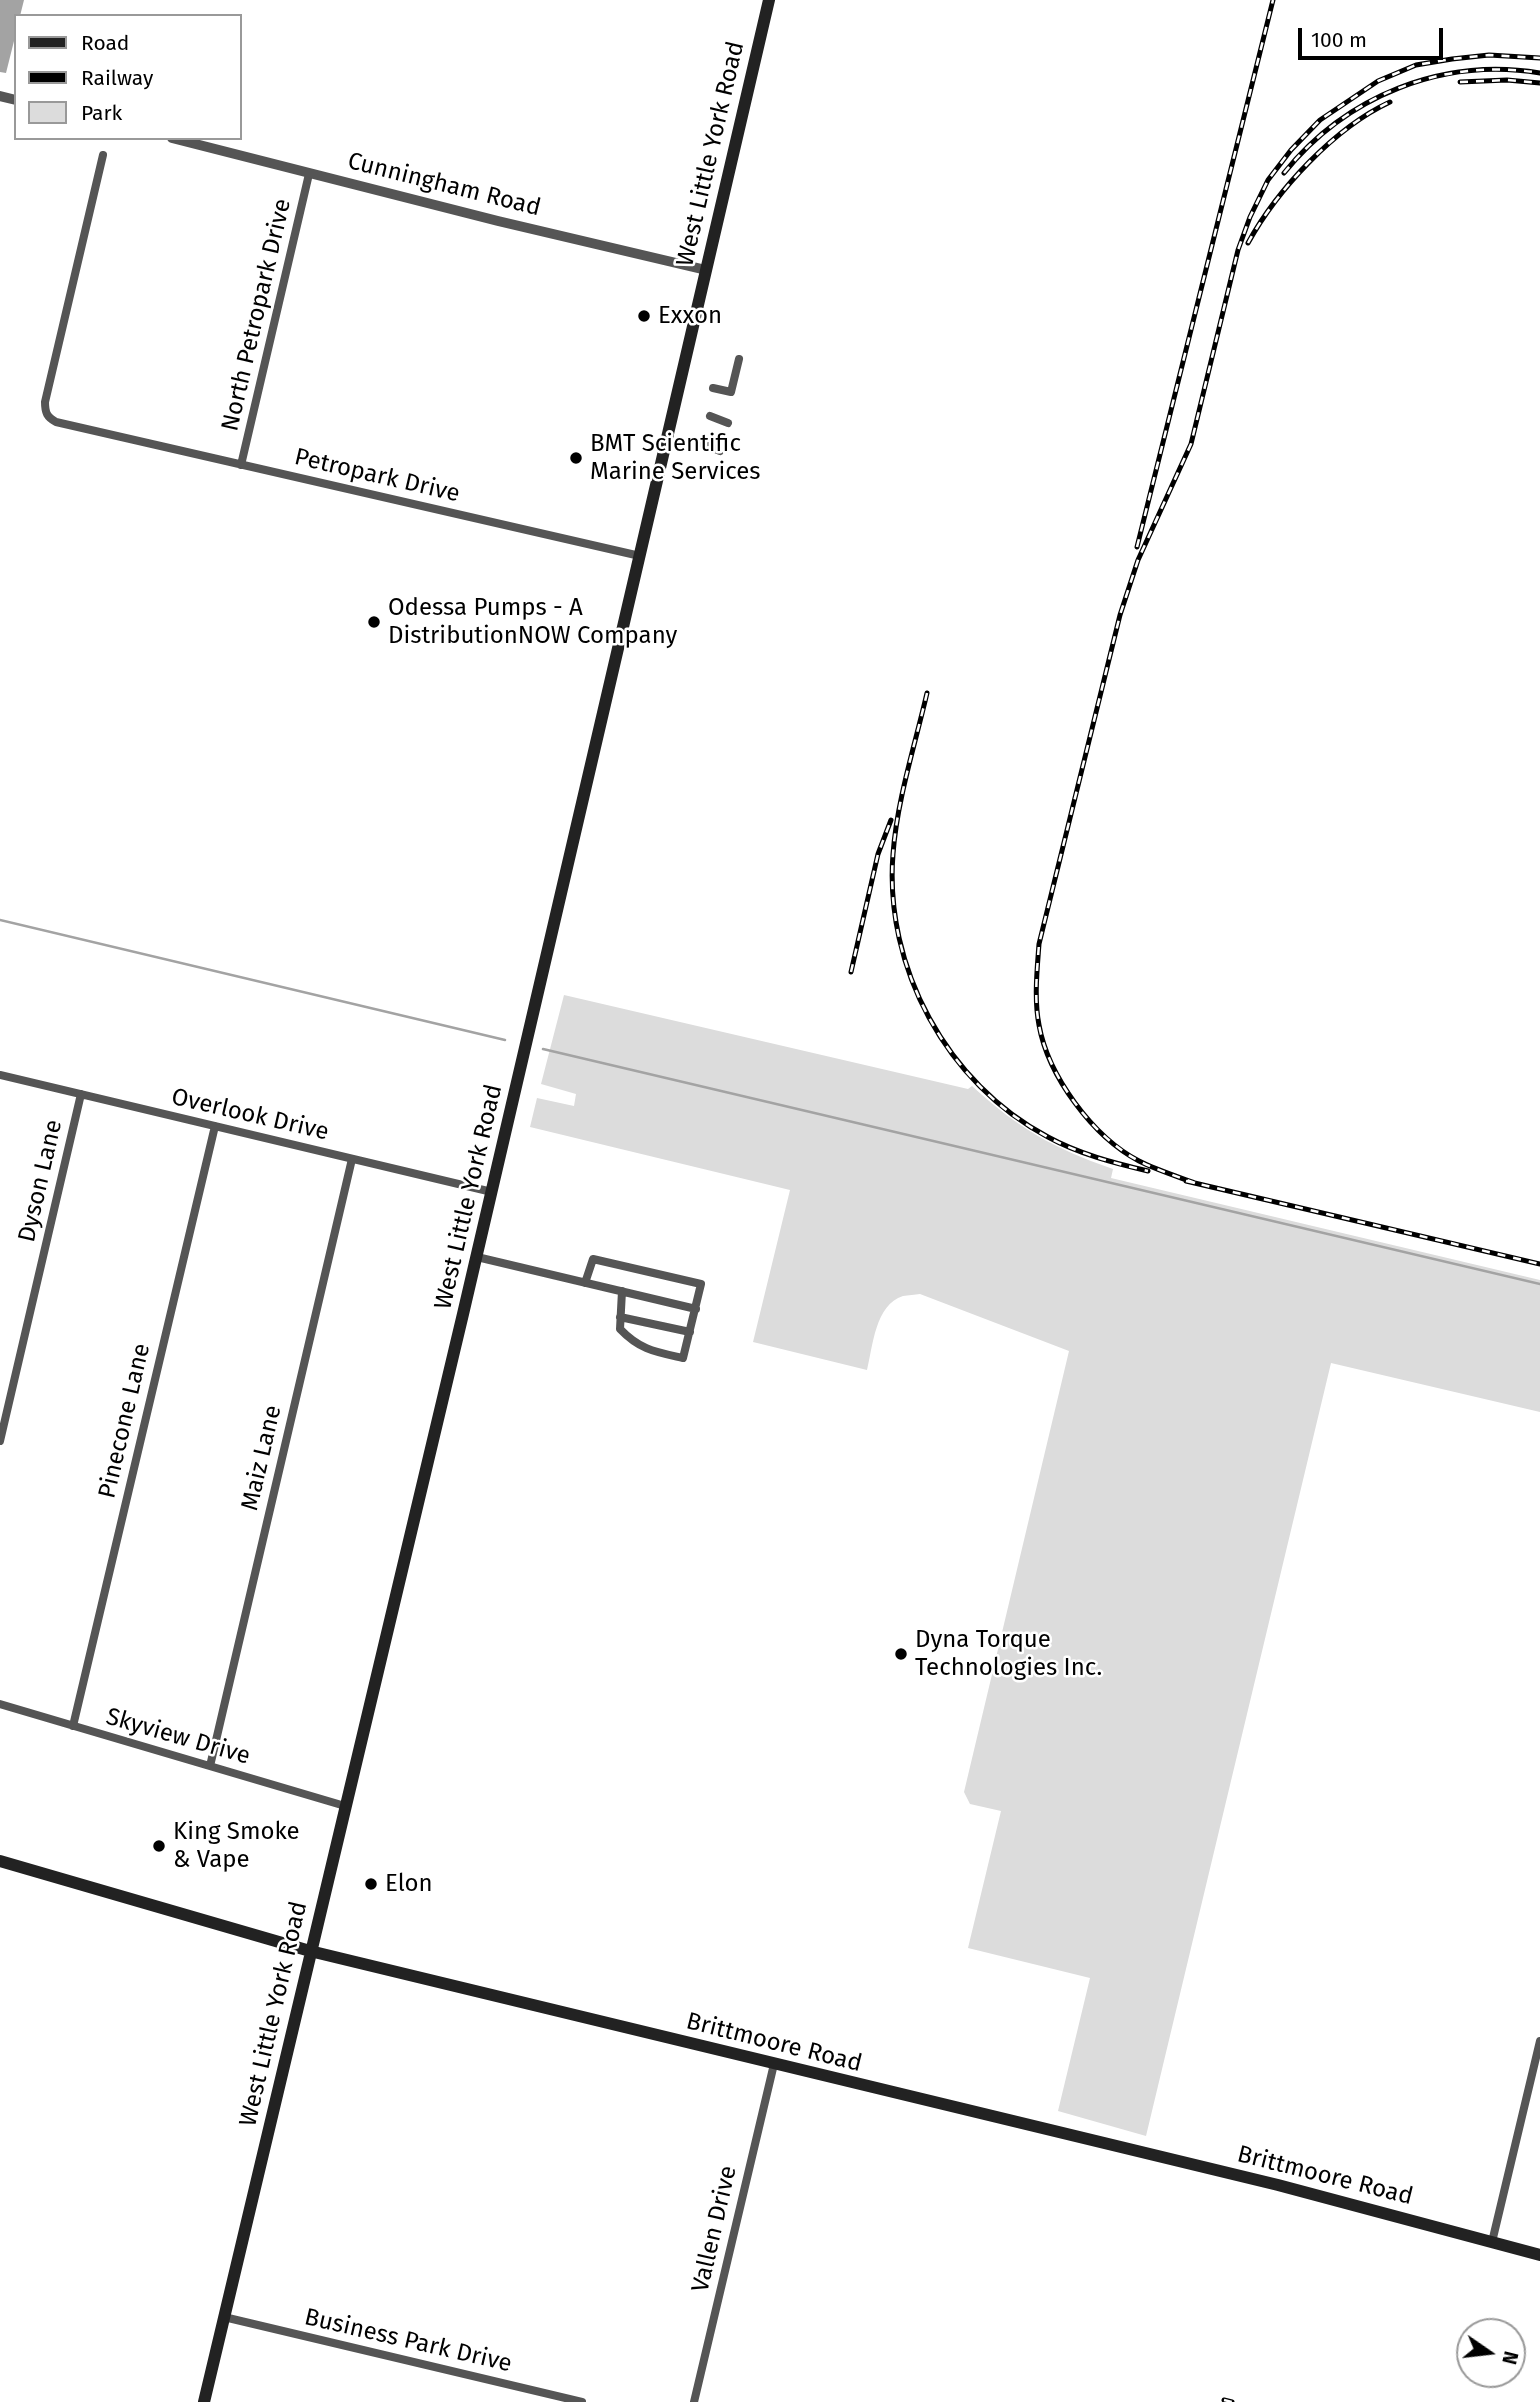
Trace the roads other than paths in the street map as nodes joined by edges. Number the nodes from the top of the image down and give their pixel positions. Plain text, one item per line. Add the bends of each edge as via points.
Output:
1 (769, 0) edge
2 (180, 140) edge
3 (103, 155) dead end
4 (309, 174) junction
5 (706, 270) junction
6 (739, 359) dead end
7 (713, 388) dead end
8 (710, 416) dead end
9 (728, 423) dead end
10 (703, 444) dead end
11 (720, 451) dead end
12 (241, 465) junction
13 (640, 556) junction
14 (0, 1075) edge
15 (80, 1094) junction
16 (215, 1126) junction
17 (352, 1159) junction
18 (492, 1192) junction
19 (477, 1257) junction
20 (585, 1283) junction
21 (622, 1291) junction
22 (696, 1309) junction
23 (620, 1317) junction
24 (690, 1332) junction
25 (0, 1441) edge
26 (0, 1704) edge
27 (73, 1726) junction
28 (210, 1766) junction
29 (345, 1806) junction
30 (0, 1861) edge
31 (310, 1951) junction
32 (1540, 2041) edge
33 (774, 2064) junction
34 (1492, 2242) junction
35 (1540, 2255) edge
36 (224, 2316) junction
37 (204, 2402) edge
38 (582, 2402) edge
39 (694, 2402) edge

1 - 5 main road, West Little York Road
2 - 4 street, Cunningham Road
3 - 12 street, Petropark Drive via 45,412 56,422
4 - 5 street, Cunningham Road
4 - 12 street, North Petropark Drive
5 - 13 main road, West Little York Road
6 - 7 street via 732,392
8 - 9 street
10 - 11 street
12 - 13 street, Petropark Drive
13 - 18 main road, West Little York Road
14 - 15 street, Overlook Drive
15 - 16 street, Overlook Drive
15 - 25 street, Dyson Lane
16 - 17 street, Overlook Drive
16 - 27 street, Pinecone Lane
17 - 18 street, Overlook Drive
17 - 28 street, Maiz Lane
18 - 19 main road, West Little York Road
19 - 20 street
19 - 29 main road, West Little York Road
20 - 21 street
20 - 22 street via 593,1259 699,1283
21 - 22 street
21 - 23 street
22 - 24 street
23 - 24 street
23 - 24 street via 620,1329 634,1343 663,1354 683,1358
26 - 27 street, Skyview Drive
27 - 28 street, Skyview Drive
28 - 29 street, Skyview Drive
29 - 31 main road, West Little York Road
30 - 31 main road, Brittmoore Road
31 - 33 main road, Brittmoore Road
31 - 36 main road, West Little York Road
32 - 34 street
33 - 34 main road, Brittmoore Road via 1278,2185
33 - 39 street, Vallen Drive
34 - 35 main road, Brittmoore Road
36 - 37 main road, West Little York Road
36 - 38 street, Business Park Drive

